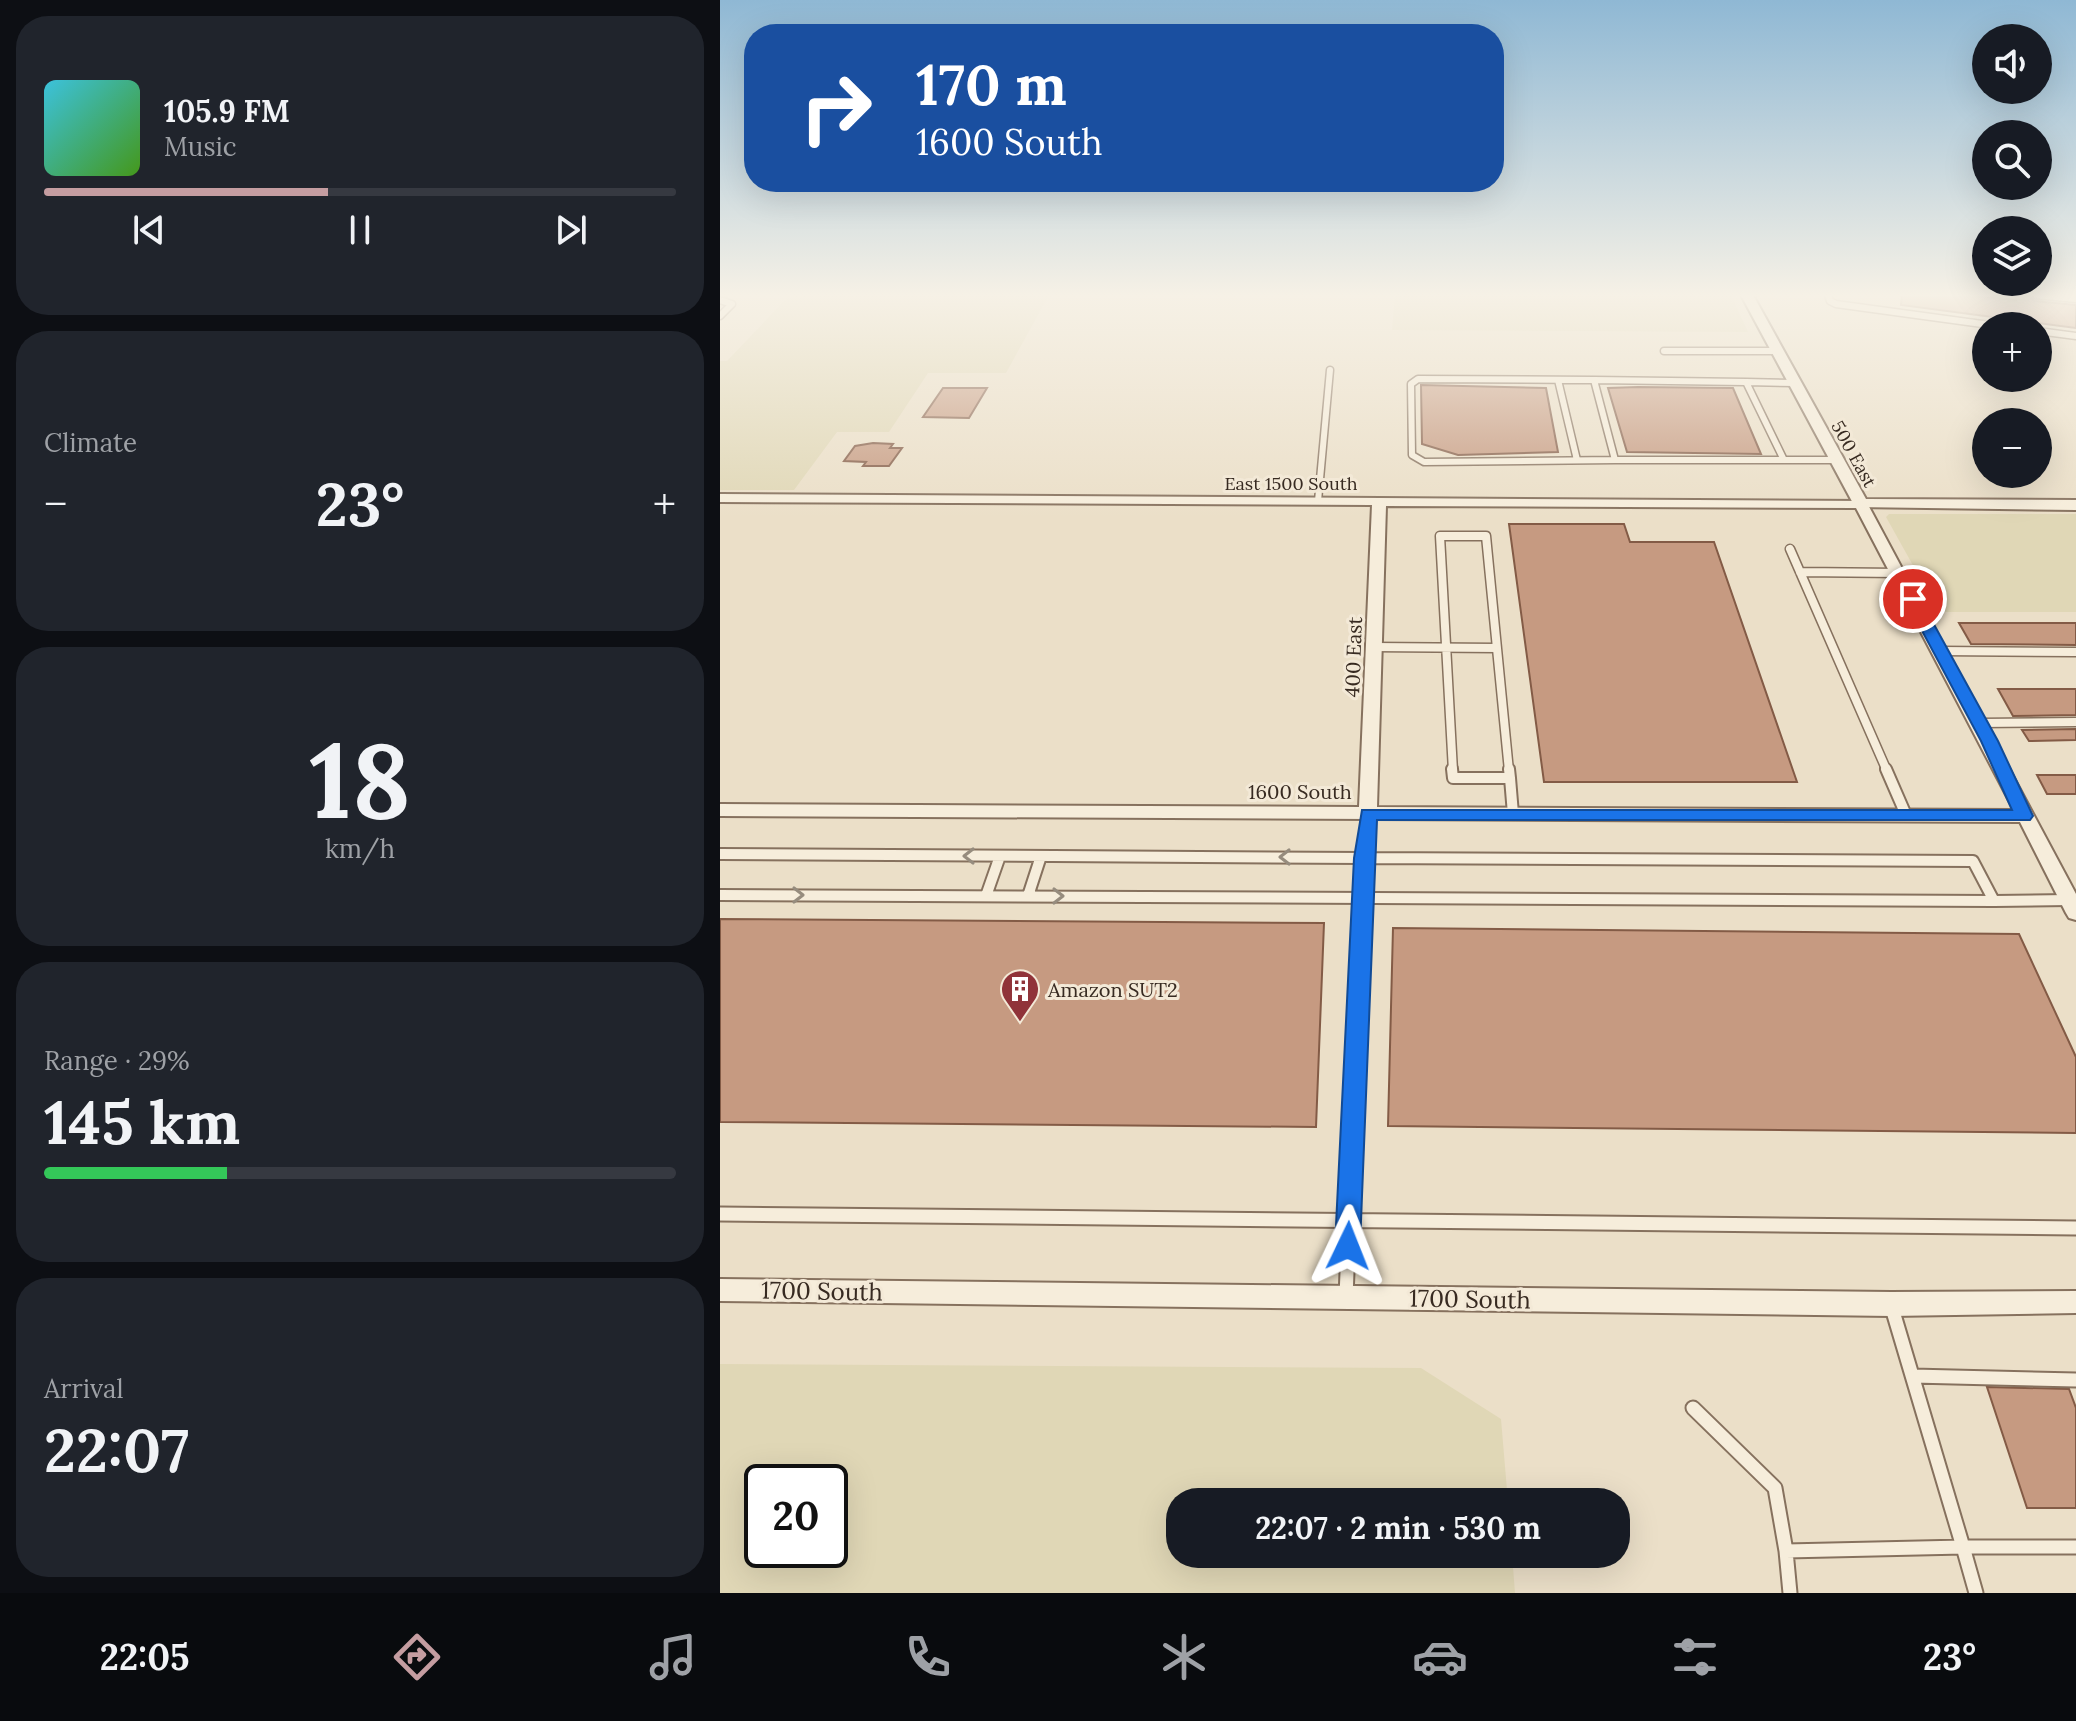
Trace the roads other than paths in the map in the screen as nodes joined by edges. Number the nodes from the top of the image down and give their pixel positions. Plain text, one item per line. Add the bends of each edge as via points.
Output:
1 (1788, 369) edge
2 (1330, 370) dead end
3 (1558, 380) junction
4 (1594, 380) junction
5 (1746, 382) junction
6 (1795, 383) junction
7 (1577, 460) junction
8 (1615, 460) junction
9 (1784, 460) junction
10 (1837, 460) junction
11 (720, 498) edge
12 (1318, 501) junction
13 (1379, 502) junction
14 (1861, 504) junction
15 (2076, 505) edge
16 (1790, 549) dead end
17 (1800, 572) junction
18 (1899, 573) junction
19 (1373, 647) junction
20 (1446, 647) junction
21 (1497, 648) junction
22 (1940, 651) junction
23 (2076, 652) edge
24 (2076, 722) edge
25 (1980, 723) junction
26 (1510, 778) junction
27 (720, 810) edge
28 (1368, 814) junction
29 (1513, 814) junction
30 (1906, 815) junction
31 (2024, 816) junction
32 (720, 854) edge
33 (1000, 856) junction
34 (1041, 856) junction
35 (1363, 858) junction
36 (720, 895) edge
37 (986, 896) junction
38 (1028, 896) junction
39 (1362, 898) junction
40 (1994, 901) junction
41 (2072, 907) edge
42 (720, 1214) edge
43 (1349, 1221) junction
44 (2076, 1228) edge
45 (720, 1290) edge
46 (1346, 1297) junction
47 (2076, 1302) edge
48 (1891, 1304) junction
49 (1913, 1376) junction
50 (2076, 1380) edge
51 (1693, 1408) dead end
52 (1963, 1547) junction
53 (2076, 1547) edge
54 (1786, 1551) junction
55 (1790, 1593) edge
56 (1976, 1593) edge

1 - 6 street, 500 East
2 - 12 lane
3 - 4 lane
3 - 7 lane
3 - 7 lane via 1418,379 1411,384 1412,455 1424,462
4 - 5 lane
4 - 8 lane
5 - 6 lane
5 - 9 lane
6 - 10 street, 500 East
7 - 8 lane
8 - 9 lane
9 - 10 lane
10 - 14 street, 500 East
11 - 12 street, East 1500 South
12 - 13 street, East 1500 South
13 - 14 street, East 1500 South
13 - 19 street, 400 East
14 - 15 street
14 - 18 street
16 - 17 lane
17 - 18 lane
17 - 30 lane
18 - 22 street
19 - 20 lane
19 - 28 street, 400 East
20 - 21 lane
20 - 21 lane via 1440,536 1486,536
20 - 26 lane via 1453,778
21 - 26 lane
22 - 23 lane
22 - 25 street
24 - 25 lane
25 - 31 street
26 - 29 lane
27 - 28 street, 1600 South
28 - 29 street, 1600 South
28 - 35 lane
29 - 30 street, 1600 South
30 - 31 street, 1600 South
31 - 41 street
33 -> 32 lane
33 - 34 lane
33 - 37 lane
35 -> 34 lane
34 - 38 lane
35 - 39 lane
35 - 40 lane via 1973,861
36 -> 37 lane
37 - 38 lane
38 -> 39 lane
39 - 40 lane
39 - 43 lane
40 - 41 lane
42 - 43 lane
43 - 44 lane
43 - 46 lane
45 - 46 street, 1700 South
46 - 48 street, 1700 South
47 - 48 street, 1700 South
48 - 49 lane
49 - 50 lane
49 - 52 lane
51 - 54 lane via 1775,1488
52 - 53 lane
52 - 54 lane
52 - 56 lane
54 - 55 lane

